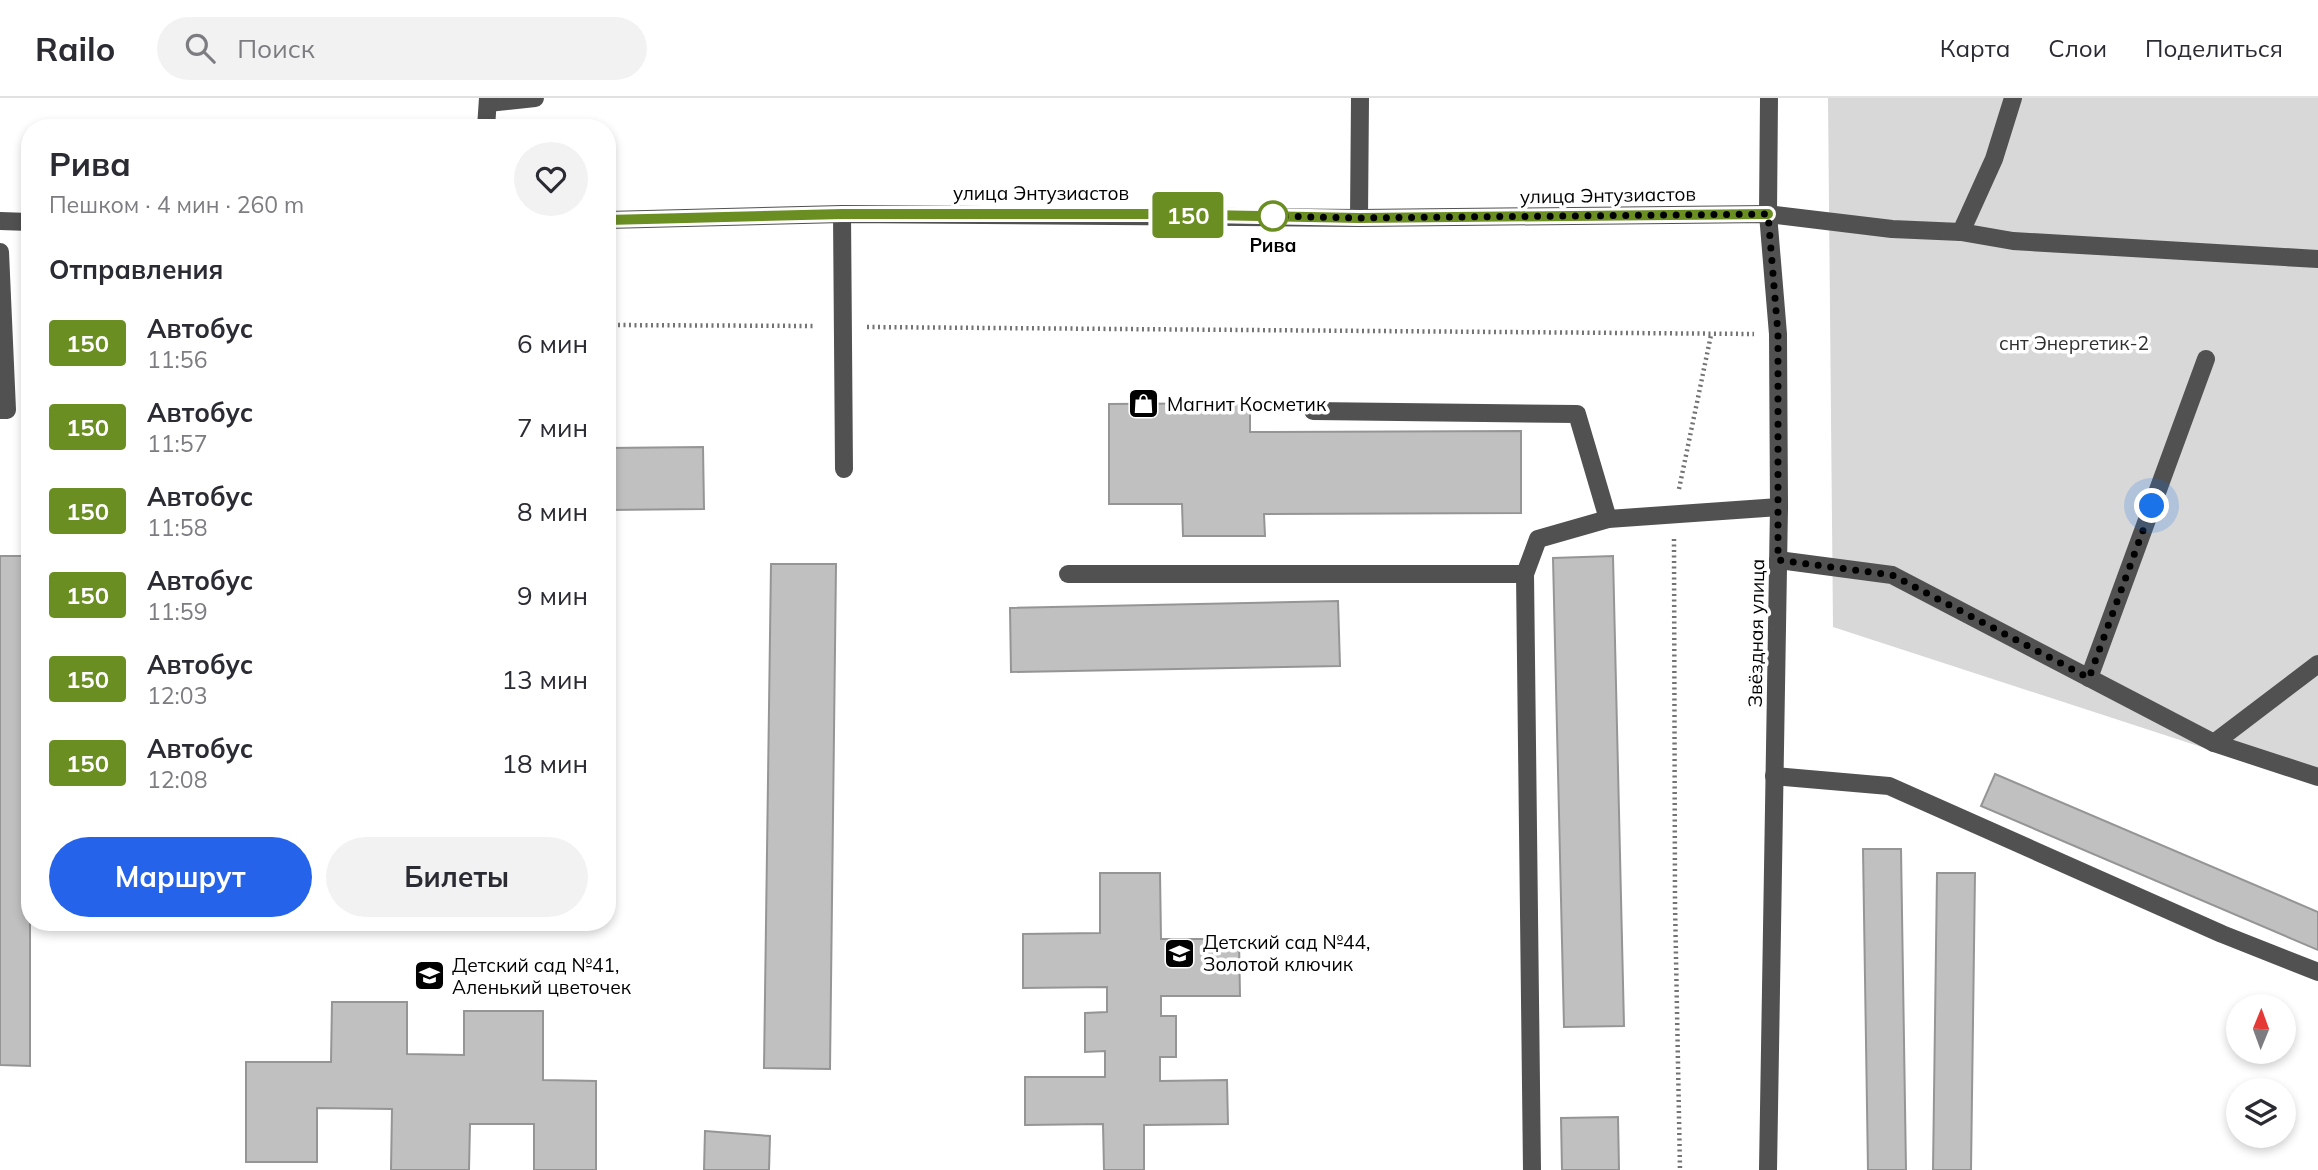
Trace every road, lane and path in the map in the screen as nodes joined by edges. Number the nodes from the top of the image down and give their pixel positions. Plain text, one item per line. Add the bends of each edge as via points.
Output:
1 (535, 98) edge
2 (1360, 98) edge
3 (1769, 98) edge
4 (2013, 98) edge
5 (488, 100) edge
6 (487, 119) edge
7 (842, 214) junction
8 (1768, 214) junction
9 (1359, 218) junction
10 (616, 220) edge
11 (0, 221) edge
12 (21, 222) edge
13 (1961, 232) junction
14 (0, 252) edge
15 (2318, 259) edge
16 (616, 325) edge
17 (843, 327) junction
18 (1778, 334) junction
19 (1711, 335) junction
20 (2206, 359) dead end
21 (0, 410) edge
22 (1312, 411) dead end
23 (844, 469) dead end
24 (1779, 507) junction
25 (1674, 514) junction
26 (1608, 519) junction
27 (1778, 560) junction
28 (1068, 574) dead end
29 (1525, 574) junction
30 (2318, 664) edge
31 (2089, 678) junction
32 (2214, 743) junction
33 (1774, 776) junction
34 (2318, 777) edge
35 (2318, 972) edge
36 (1532, 1170) edge
37 (1680, 1170) edge
38 (1768, 1170) edge

1 - 5 street
2 - 9 street
3 - 8 street, Звёздная улица
4 - 13 street via 1994,159
5 - 6 street
7 - 9 street, улица Энтузиастов
7 - 10 street, улица Энтузиастов
7 - 17 street
8 - 9 street, улица Энтузиастов
8 - 13 street, улица Энтузиастов
8 - 18 street, Звёздная улица
11 - 12 street
13 - 15 street, улица Энтузиастов via 2014,241
14 - 21 street via 6,410
16 - 17 path
17 - 19 path
17 - 23 street
18 - 19 path
18 - 24 street, Звёздная улица
19 - 25 path
20 - 31 street
22 - 26 street via 1577,414
24 - 25 street
24 - 27 street, Звёздная улица
25 - 26 street
25 - 37 path
26 - 29 street via 1538,539
27 - 31 street via 1892,575
27 - 33 street, Звёздная улица
28 - 29 street
29 - 36 street
30 - 32 street
31 - 32 street
32 - 34 street
33 - 35 street via 1889,786
33 - 38 street, Звёздная улица

